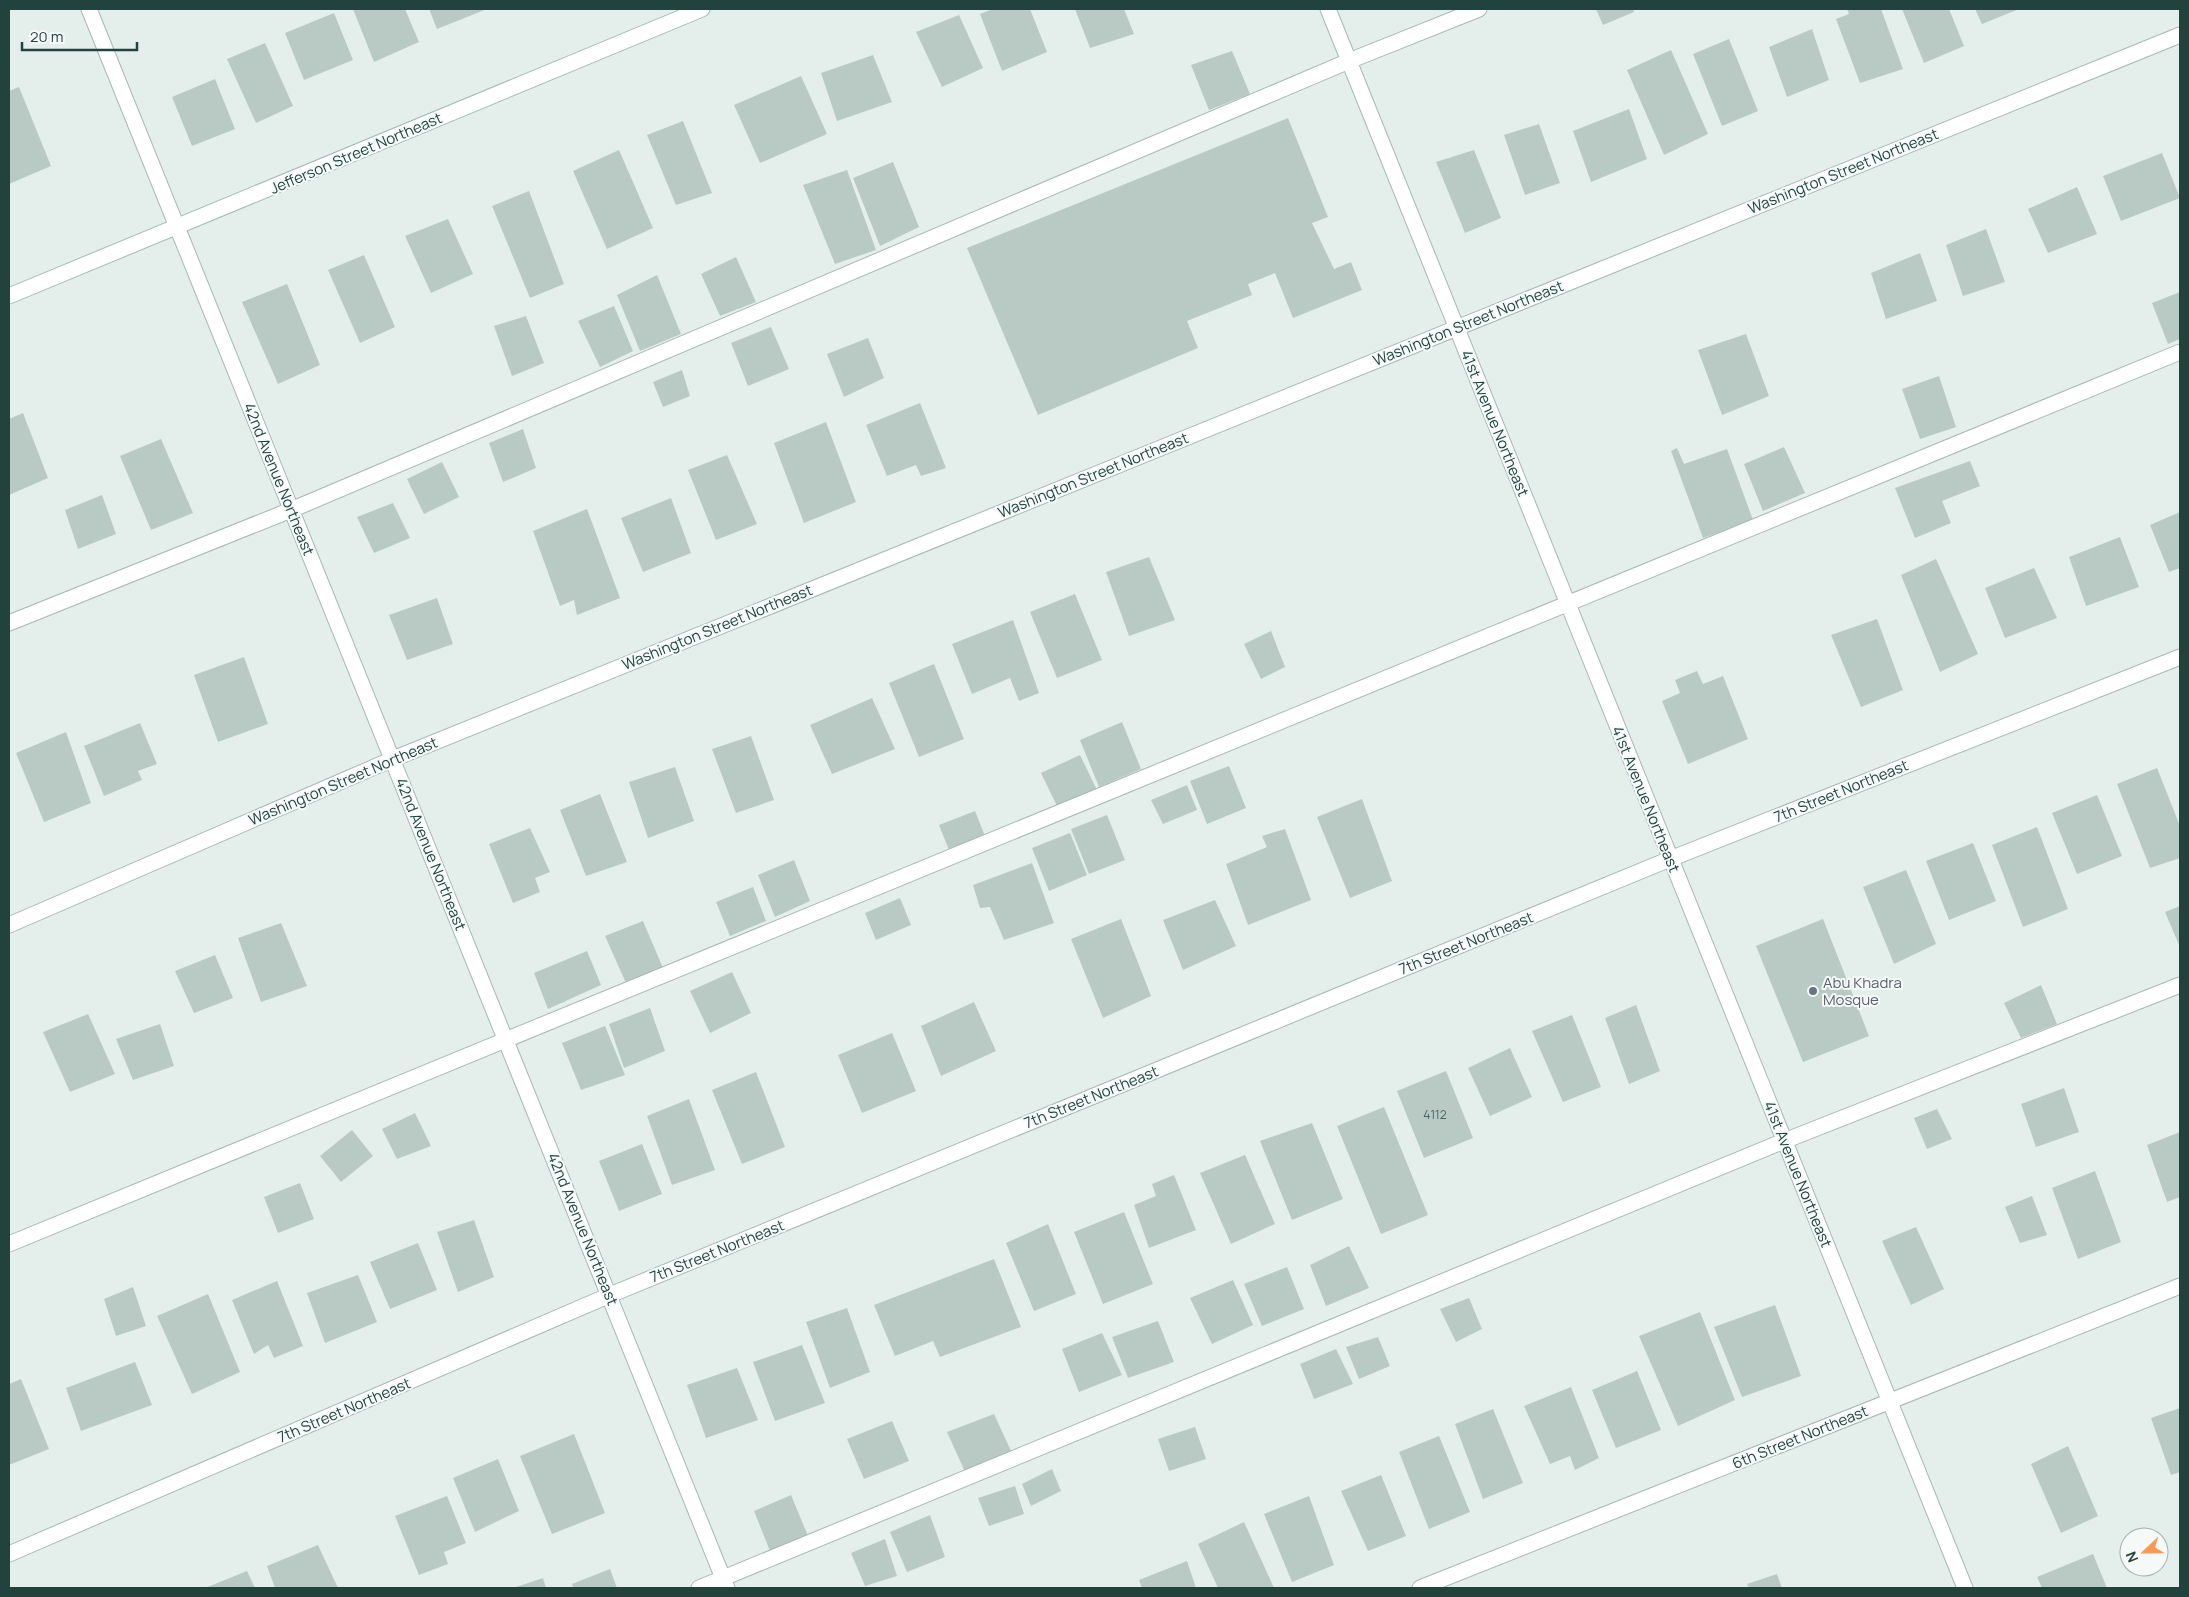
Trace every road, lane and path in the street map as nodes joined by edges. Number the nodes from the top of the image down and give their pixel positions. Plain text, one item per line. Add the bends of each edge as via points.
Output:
1 (89, 9) edge
2 (702, 9) edge
3 (1328, 9) edge
4 (1479, 9) edge
5 (2180, 34) edge
6 (1349, 61) junction
7 (177, 227) junction
8 (9, 296) edge
9 (1456, 328) junction
10 (2180, 352) edge
11 (291, 510) junction
12 (1567, 603) junction
13 (9, 623) edge
14 (2180, 657) edge
15 (393, 759) junction
16 (1670, 859) junction
17 (9, 925) edge
18 (2180, 985) edge
19 (506, 1039) junction
20 (1784, 1141) junction
21 (9, 1244) edge
22 (2180, 1286) edge
23 (610, 1295) junction
24 (1890, 1402) junction
25 (9, 1554) edge
26 (725, 1583) edge
27 (699, 1588) edge
28 (1420, 1588) edge
29 (1965, 1588) edge

1 - 7 street, 42nd Avenue Northeast
2 - 7 street, Jefferson Street Northeast
3 - 6 street, 41st Avenue Northeast
4 - 6 street
5 - 9 street, Washington Street Northeast
6 - 9 street, 41st Avenue Northeast
6 - 11 street
7 - 8 street, Jefferson Street Northeast
7 - 11 street, 42nd Avenue Northeast
9 - 12 street, 41st Avenue Northeast
9 - 15 street, Washington Street Northeast
10 - 12 street
11 - 13 street
11 - 15 street, 42nd Avenue Northeast
12 - 16 street, 41st Avenue Northeast
12 - 19 street
14 - 16 street, 7th Street Northeast
15 - 17 street, Washington Street Northeast
15 - 19 street, 42nd Avenue Northeast
16 - 20 street, 41st Avenue Northeast
16 - 23 street, 7th Street Northeast
18 - 20 street
19 - 21 street
19 - 23 street, 42nd Avenue Northeast
20 - 24 street, 41st Avenue Northeast
20 - 26 street
22 - 24 street, 6th Street Northeast
23 - 25 street, 7th Street Northeast
23 - 26 street, 42nd Avenue Northeast
24 - 28 street, 6th Street Northeast
24 - 29 street, 41st Avenue Northeast
26 - 27 street

